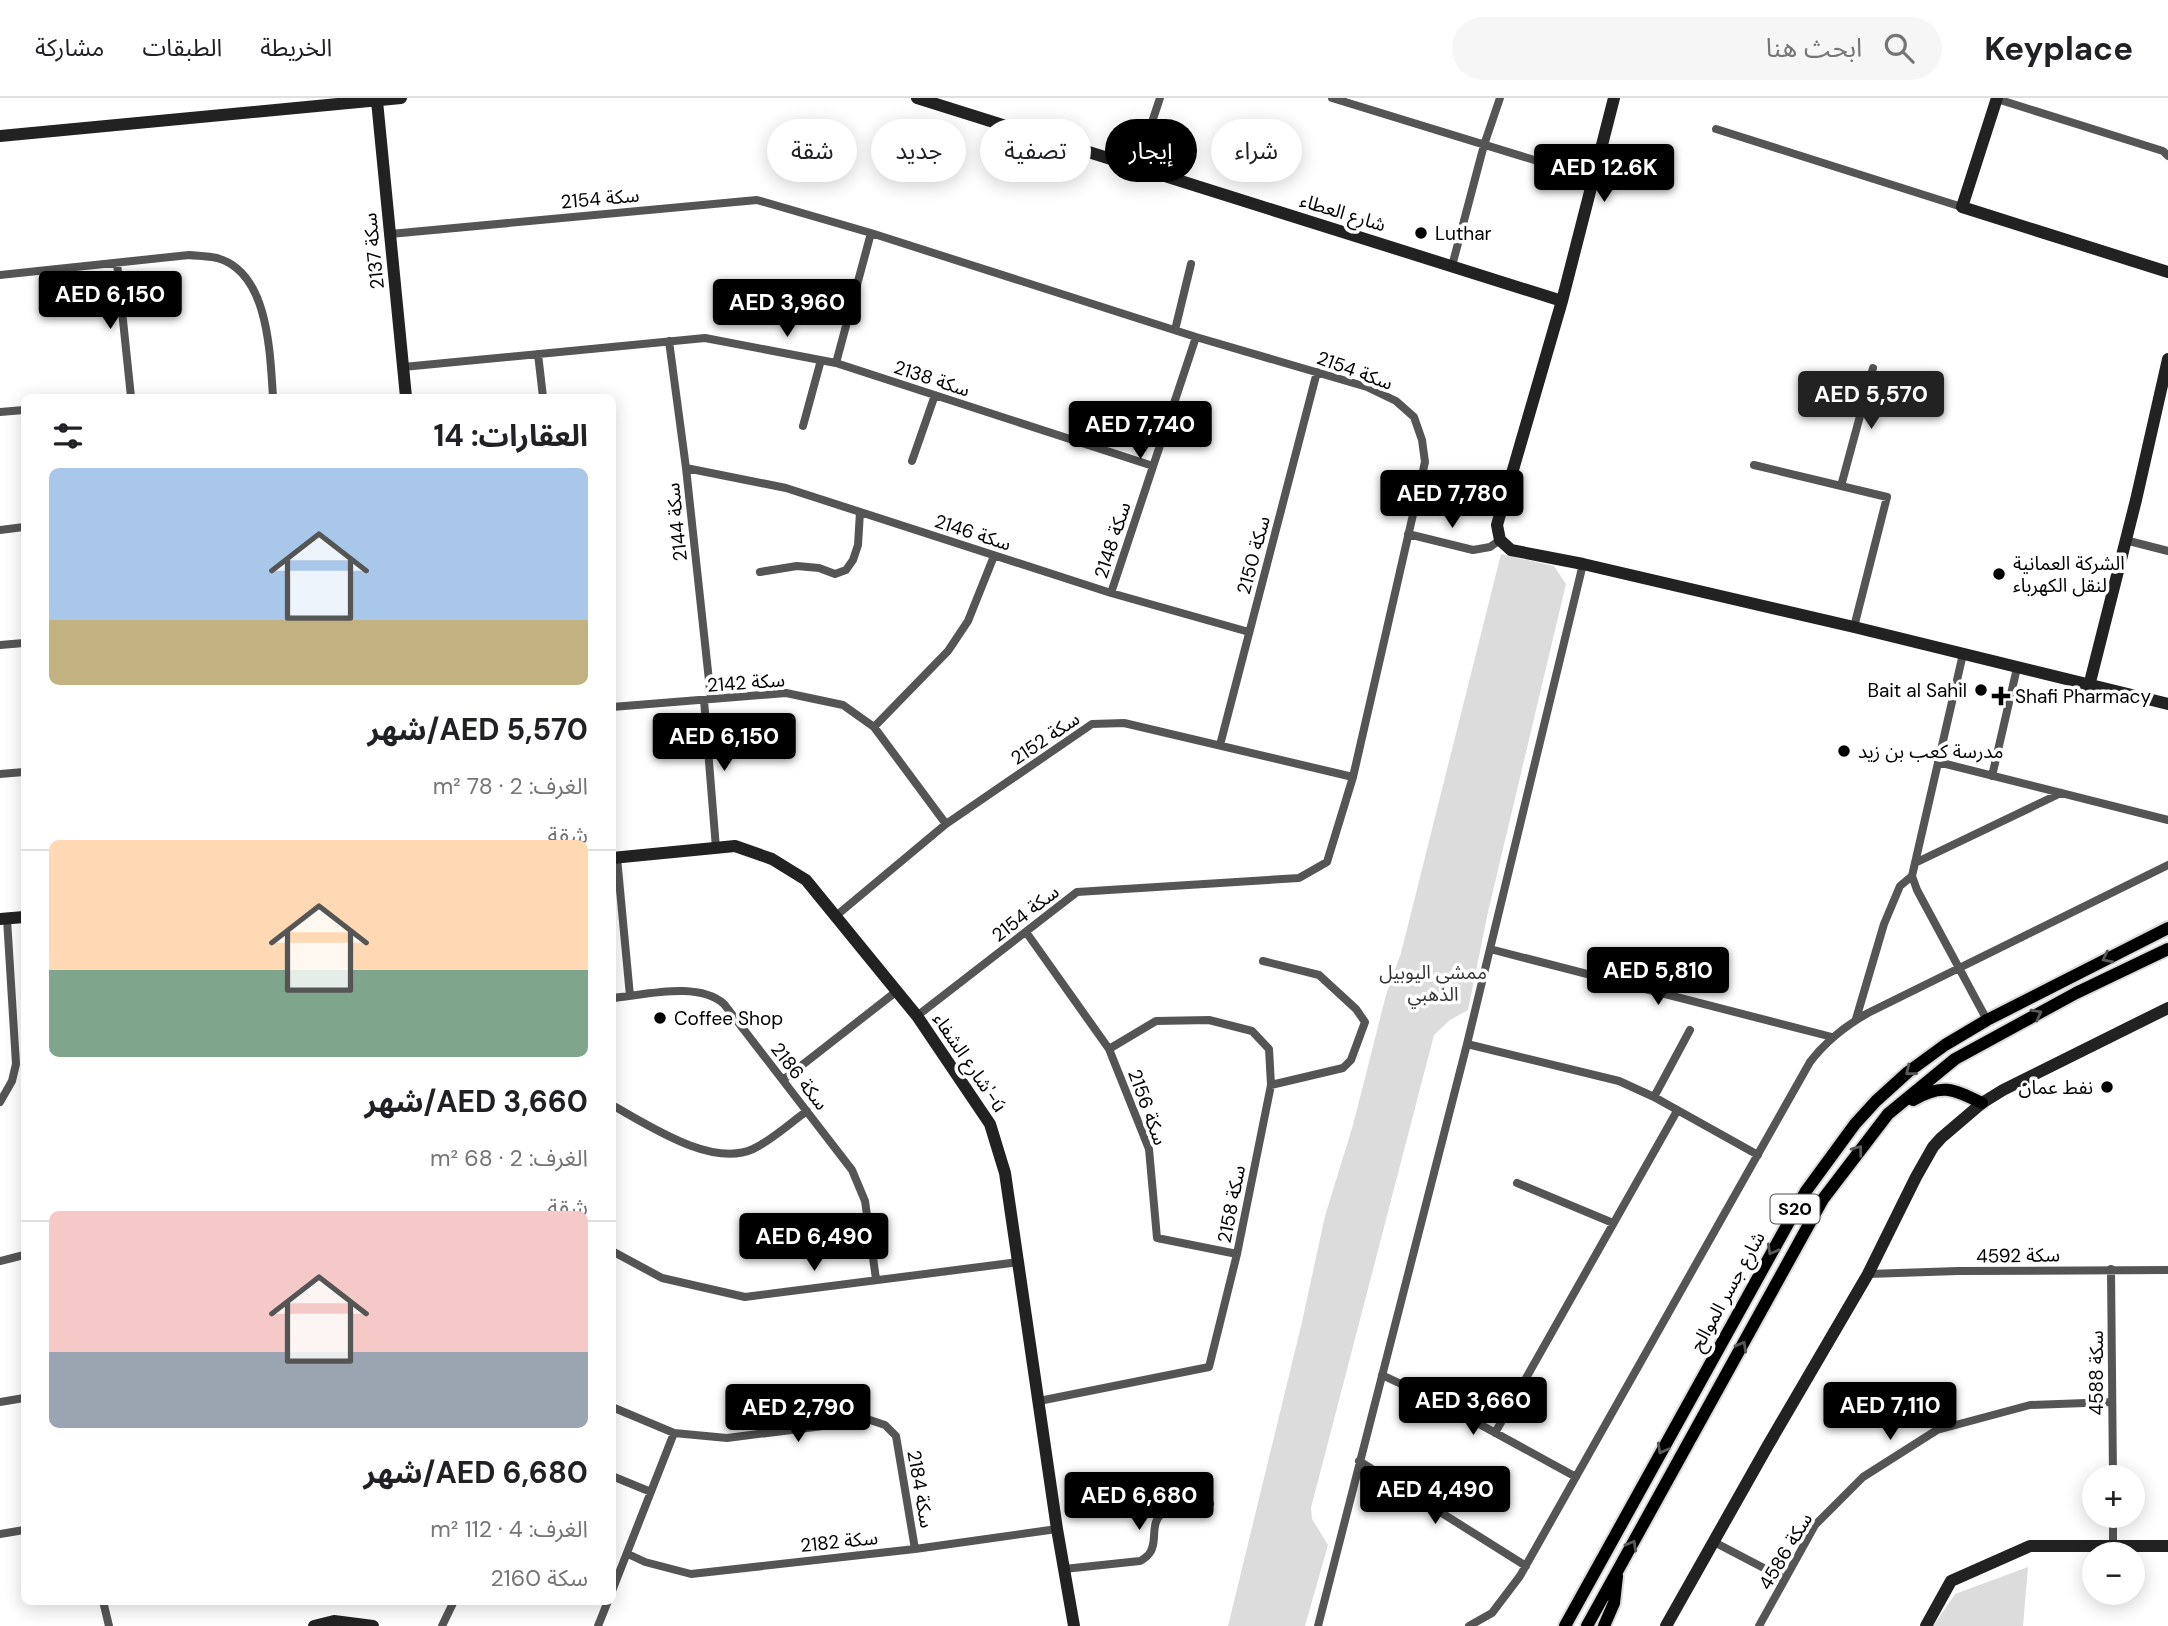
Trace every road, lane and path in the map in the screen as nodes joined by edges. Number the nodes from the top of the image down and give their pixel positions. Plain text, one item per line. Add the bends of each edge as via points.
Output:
1 (401, 98) edge
2 (917, 98) edge
3 (1160, 98) edge
4 (1332, 98) edge
5 (1500, 98) edge
6 (1614, 98) edge
7 (1997, 99) edge
8 (377, 101) junction
9 (281, 104) edge
10 (1153, 119) edge
11 (1716, 129) dead end
12 (0, 136) edge
13 (1484, 145) junction
14 (2166, 151) edge
15 (1105, 157) edge
16 (1594, 178) junction
17 (1185, 182) edge
18 (1962, 207) junction
19 (871, 233) junction
20 (390, 234) junction
21 (117, 263) junction
22 (1191, 264) dead end
23 (1452, 266) junction
24 (2168, 272) edge
25 (0, 275) edge
26 (1562, 301) junction
27 (1175, 330) junction
28 (1196, 337) junction
29 (669, 341) junction
30 (538, 354) junction
31 (2168, 359) edge
32 (821, 360) junction
33 (836, 363) junction
34 (403, 367) junction
35 (1873, 368) dead end
36 (1317, 372) junction
37 (131, 394) edge
38 (273, 394) edge
39 (406, 394) edge
40 (543, 394) edge
41 (935, 395) junction
42 (21, 410) edge
43 (0, 412) edge
44 (803, 426) dead end
45 (912, 461) dead end
46 (1754, 465) dead end
47 (1153, 466) junction
48 (686, 468) junction
49 (1841, 486) junction
50 (860, 512) junction
51 (21, 527) edge
52 (0, 530) edge
53 (1408, 534) junction
54 (1500, 540) junction
55 (2125, 540) junction
56 (2168, 551) edge
57 (994, 556) junction
58 (1583, 564) junction
59 (760, 572) dead end
60 (1111, 593) junction
61 (1854, 627) junction
62 (1249, 632) junction
63 (21, 643) edge
64 (0, 645) edge
65 (1962, 654) junction
66 (2017, 667) junction
67 (2089, 685) junction
68 (707, 700) junction
69 (2168, 704) edge
70 (616, 707) edge
71 (874, 727) junction
72 (1220, 745) junction
73 (1938, 762) junction
74 (21, 772) edge
75 (0, 774) edge
76 (1992, 776) junction
77 (1353, 777) junction
78 (2061, 793) junction
79 (2168, 820) edge
80 (946, 824) junction
81 (716, 848) junction
82 (616, 858) edge
83 (1915, 863) junction
84 (2168, 865) edge
85 (616, 867) edge
86 (1912, 876) junction
87 (837, 915) junction
88 (21, 917) edge
89 (3, 919) edge
90 (2168, 928) edge
91 (1026, 932) junction
92 (2168, 948) edge
93 (1490, 949) junction
94 (1263, 961) dead end
95 (1959, 968) junction
96 (897, 992) junction
97 (630, 996) junction
98 (616, 998) edge
99 (2168, 1008) edge
100 (917, 1016) junction
101 (1856, 1019) junction
102 (1986, 1020) junction
103 (1690, 1030) dead end
104 (1832, 1037) junction
105 (1467, 1044) junction
106 (1109, 1049) junction
107 (20, 1063) edge
108 (783, 1080) junction
109 (1270, 1085) junction
110 (1654, 1097) junction
111 (0, 1102) edge
112 (1982, 1103) junction
113 (616, 1107) edge
114 (807, 1111) junction
115 (1677, 1111) junction
116 (1888, 1114) junction
117 (1758, 1155) junction
118 (1517, 1183) dead end
119 (1613, 1223) junction
120 (616, 1253) edge
121 (1237, 1255) junction
122 (21, 1256) edge
123 (0, 1261) edge
124 (1019, 1262) junction
125 (2111, 1269) junction
126 (2168, 1270) edge
127 (1868, 1274) junction
128 (876, 1279) junction
129 (1382, 1375) junction
130 (21, 1398) edge
131 (1039, 1401) junction
132 (0, 1402) edge
133 (2112, 1402) junction
134 (616, 1409) edge
135 (674, 1433) junction
136 (1495, 1433) junction
137 (1359, 1461) junction
138 (2113, 1465) edge
139 (1576, 1477) junction
140 (616, 1478) edge
141 (651, 1492) junction
142 (1210, 1504) dead end
143 (1057, 1529) junction
144 (21, 1530) edge
145 (0, 1534) edge
146 (1714, 1542) junction
147 (2082, 1546) edge
148 (2145, 1546) edge
149 (2168, 1546) edge
150 (915, 1549) junction
151 (628, 1553) junction
152 (1600, 1563) junction
153 (1526, 1566) junction
154 (1064, 1569) junction
155 (1617, 1572) junction
156 (1785, 1579) junction
157 (616, 1582) edge
158 (104, 1605) edge
159 (452, 1605) edge
160 (606, 1605) edge
161 (109, 1626) edge
162 (314, 1626) edge
163 (373, 1626) edge
164 (443, 1626) edge
165 (598, 1626) edge
166 (1074, 1626) edge
167 (1318, 1626) edge
168 (1469, 1626) edge
169 (1556, 1626) edge
170 (1565, 1626) edge
171 (1587, 1626) edge
172 (1604, 1626) edge
173 (1666, 1626) edge
174 (1759, 1626) edge
175 (1926, 1626) edge

1 - 8 street
2 - 15 street, شارع العطاء
3 - 10 street
4 - 13 street
5 - 13 street
6 - 16 street
7 - 14 street
7 - 18 street
8 - 9 street
8 - 20 street, سكة 2137
9 - 12 street
11 - 18 street
13 - 16 street
13 - 23 street
16 - 26 street
17 - 23 street, شارع العطاء
18 - 24 street
19 - 20 street, سكة 2154 via 757,200
19 - 27 street, سكة 2154
19 - 33 street
20 - 34 street, سكة 2137
21 - 25 street
21 - 37 street
21 - 38 street via 190,255 219,258 240,272 257,294 270,348
22 - 27 street
23 - 26 street, شارع العطاء
26 - 54 street via 1497,525
27 - 28 street, سكة 2154
28 - 36 street, سكة 2154
28 - 47 street, سكة 2148
29 - 30 street, سكة 2138
29 - 32 street, سكة 2138 via 705,338
29 - 48 street, سكة 2144
30 - 34 street, سكة 2138
30 - 40 street
31 - 55 street
32 - 33 street, سكة 2138
32 - 44 street
33 - 41 street, سكة 2138
34 - 39 street, سكة 2137
35 - 49 street
36 - 53 street, سكة 2154 via 1367,387 1396,401 1414,417 1424,463
36 - 62 street, سكة 2150
41 - 45 street
41 - 47 street, سكة 2138
42 - 43 street
46 - 49 street
47 - 60 street, سكة 2148
48 - 50 street, سكة 2146 via 786,488
48 - 68 street, سكة 2144
49 - 61 street via 1887,497
50 - 57 street, سكة 2146
50 - 59 street via 858,545 846,570 835,574 797,566
51 - 52 street
53 - 54 street via 1473,550
53 - 77 street, سكة 2154
54 - 58 street via 1511,550
55 - 56 street
55 - 67 street
57 - 60 street, سكة 2146
57 - 71 street via 968,621 948,651
58 - 61 street
58 - 93 street
60 - 62 street, سكة 2146
61 - 65 street
62 - 72 street, سكة 2150
63 - 64 street
65 - 66 street
65 - 73 street
66 - 67 street
66 - 76 street
67 - 69 street
68 - 70 street, سكة 2142
68 - 71 street, سكة 2142 via 786,692 843,705
68 - 81 street, سكة 2144
71 - 80 street, سكة 2142
72 - 77 street, سكة 2152
72 - 80 street, سكة 2152 via 1124,723 1092,724
73 - 76 street
73 - 83 street
74 - 75 street
76 - 78 street
77 - 91 street, سكة 2154 via 1327,862 1299,878 1077,892
78 - 79 street
78 - 83 street
80 - 87 street, سكة 2152
81 - 82 street, شارع الشفاء'-ú
81 - 87 street, شارع الشفاء'-ú via 734,846 772,859 806,880
83 - 86 street
84 - 95 street
85 - 97 street
86 - 95 street
86 - 101 street via 1900,886 1884,924
87 - 96 street, شارع الشفاء'-ú
88 - 89 street
89 - 107 street
90 -> 102 main road, شارع جسر الموالح / S20
91 - 100 street, سكة 2154
91 - 106 street, سكة 2156
116 -> 92 main road, شارع جسر الموالح / S20 via 1955,1059
93 - 104 street
93 - 105 street
94 - 109 street via 1319,975 1365,1022 1351,1060 1343,1068
95 - 101 street
95 - 102 street
96 - 100 street, شارع الشفاء'-ú
96 - 108 street
97 - 98 street, سكة 2186
97 - 108 street, سكة 2186 via 690,991 712,995
99 - 112 street
100 - 124 street, شارع الشفاء'-ú via 990,1125 1005,1173
101 - 104 street
102 -> 152 main road, شارع جسر الموالح / S20 via 1908,1072 1876,1101 1806,1191
103 - 110 street
104 - 117 street via 1810,1062
105 - 110 street via 1607,1077
105 - 129 street
106 - 109 street, سكة 2158 via 1156,1021 1209,1020 1252,1031 1269,1049
106 - 121 street, سكة 2156 via 1149,1149 1157,1238
107 - 111 street
108 - 114 street, سكة 2186
109 - 121 street, سكة 2158
110 - 115 street
112 - 116 main road via 1940,1088
112 - 127 street via 1933,1147
113 - 114 street via 671,1137 728,1154 754,1149
114 - 128 street, سكة 2186 via 858,1180
115 - 117 street
115 - 119 street
155 -> 116 main road, شارع جسر الموالح / S20 via 1823,1199
117 - 139 street
118 - 119 street
119 - 136 street
120 - 128 street via 662,1278 745,1297
121 - 131 street, سكة 2158 via 1209,1367
122 - 123 street
124 - 128 street
124 - 131 street, شارع الشفاء'-ú
125 - 126 street, سكة 4592
125 - 127 street, سكة 4592
125 - 133 street, سكة 4588
127 - 146 street
129 - 136 street
129 - 137 street
130 - 132 street
131 - 143 street, شارع الشفاء'-ú
133 - 138 street, سكة 4588
133 - 156 street, سكة 4586 via 2030,1405 1937,1430 1863,1477 1815,1525
134 - 135 street, سكة 2184
135 - 141 street
135 - 150 street, سكة 2184 via 727,1438 870,1420 885,1425 896,1436
136 - 139 street
137 - 153 street
137 - 167 street
139 - 153 street
140 - 141 street
141 - 151 street
142 - 154 street via 1166,1511 1153,1531 1149,1555 1140,1561
143 - 150 street, سكة 2182
143 - 154 street, شارع الشفاء'-ú
144 - 145 street
146 - 156 street
146 - 173 street
147 - 175 street via 2030,1546 1951,1581
148 - 149 street
150 - 151 street, سكة 2182 via 691,1574
151 - 157 street
152 - 169 main road
152 - 170 main road, شارع جسر الموالح / S20
153 - 168 street via 1492,1613
154 - 166 street, شارع الشفاء'-ú
155 - 171 main road, شارع جسر الموالح / S20
155 - 172 main road via 1614,1603
156 - 174 street, سكة 4586
158 - 161 street
159 - 164 street
160 - 165 street
162 - 163 street via 334,1621

